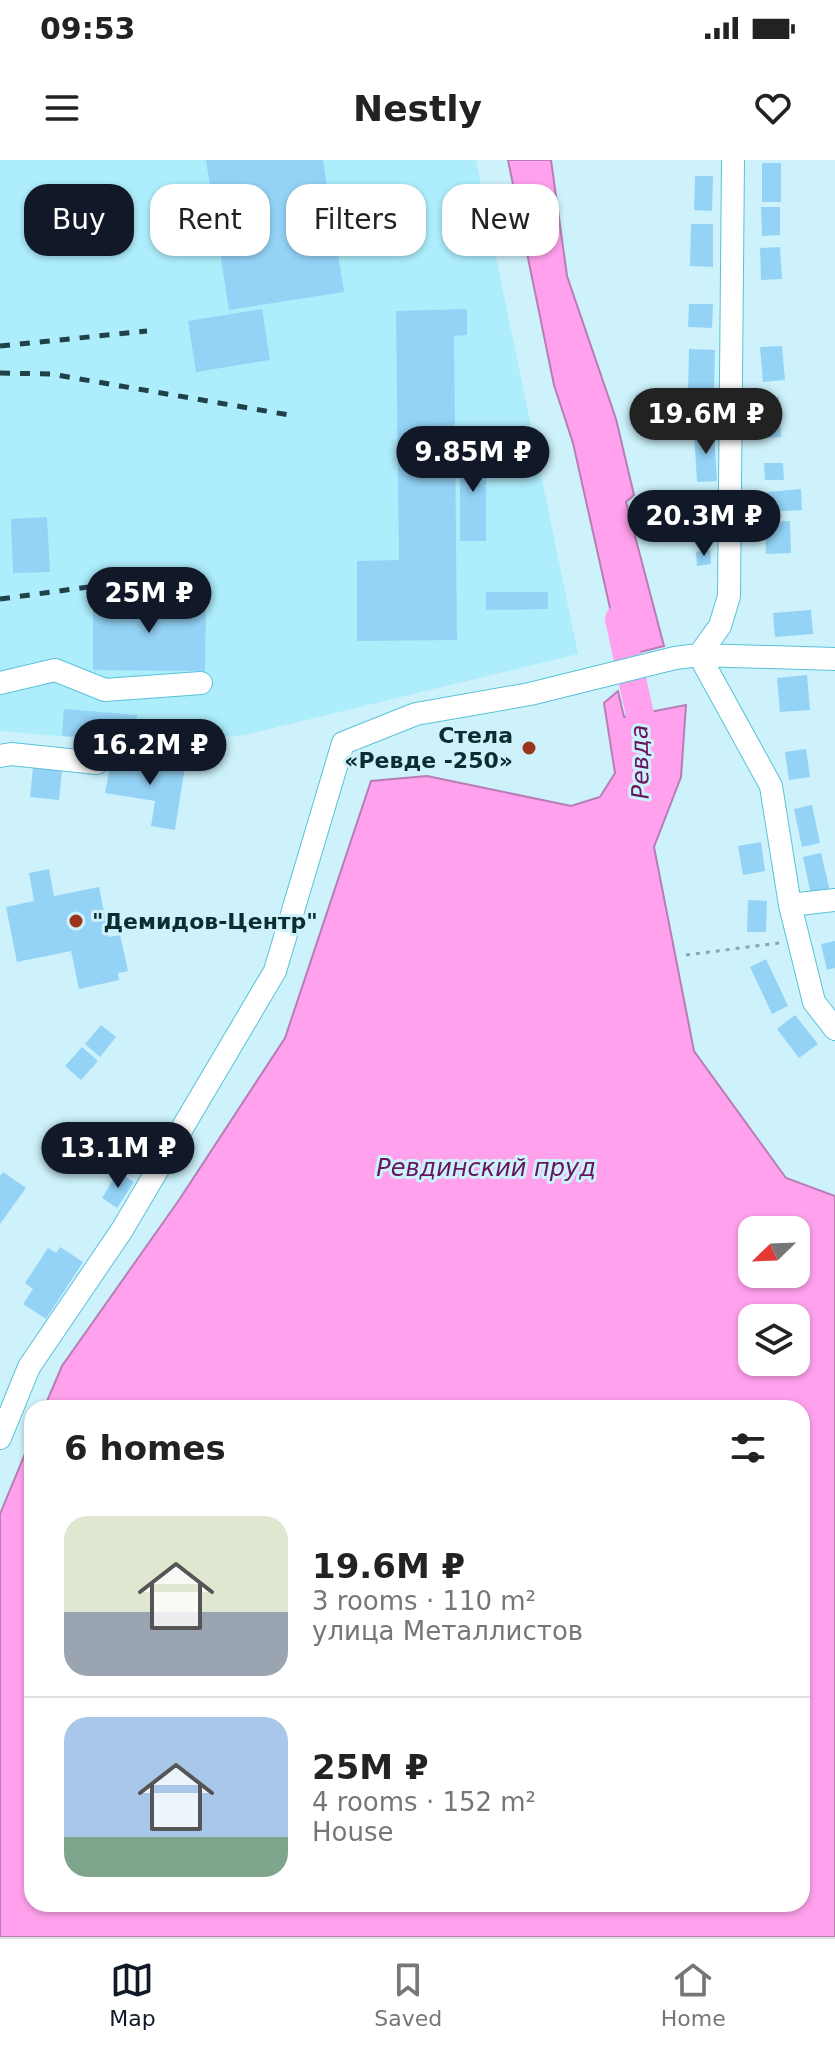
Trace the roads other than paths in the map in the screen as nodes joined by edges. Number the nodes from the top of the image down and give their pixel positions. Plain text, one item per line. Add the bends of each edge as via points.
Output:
1 (733, 160) edge
2 (699, 655) junction
3 (835, 659) edge
4 (0, 683) edge
5 (201, 683) dead end
6 (0, 756) edge
7 (97, 763) dead end
8 (835, 900) edge
9 (790, 905) junction
10 (835, 1029) edge
11 (0, 1438) edge

1 - 2 street via 729,596 720,626
2 - 3 street
2 - 9 street via 771,786
2 - 11 street via 416,714 343,743 275,971 122,1230 29,1367
4 - 5 street via 55,670 105,690
6 - 7 street
8 - 9 street
9 - 10 street via 814,1002

